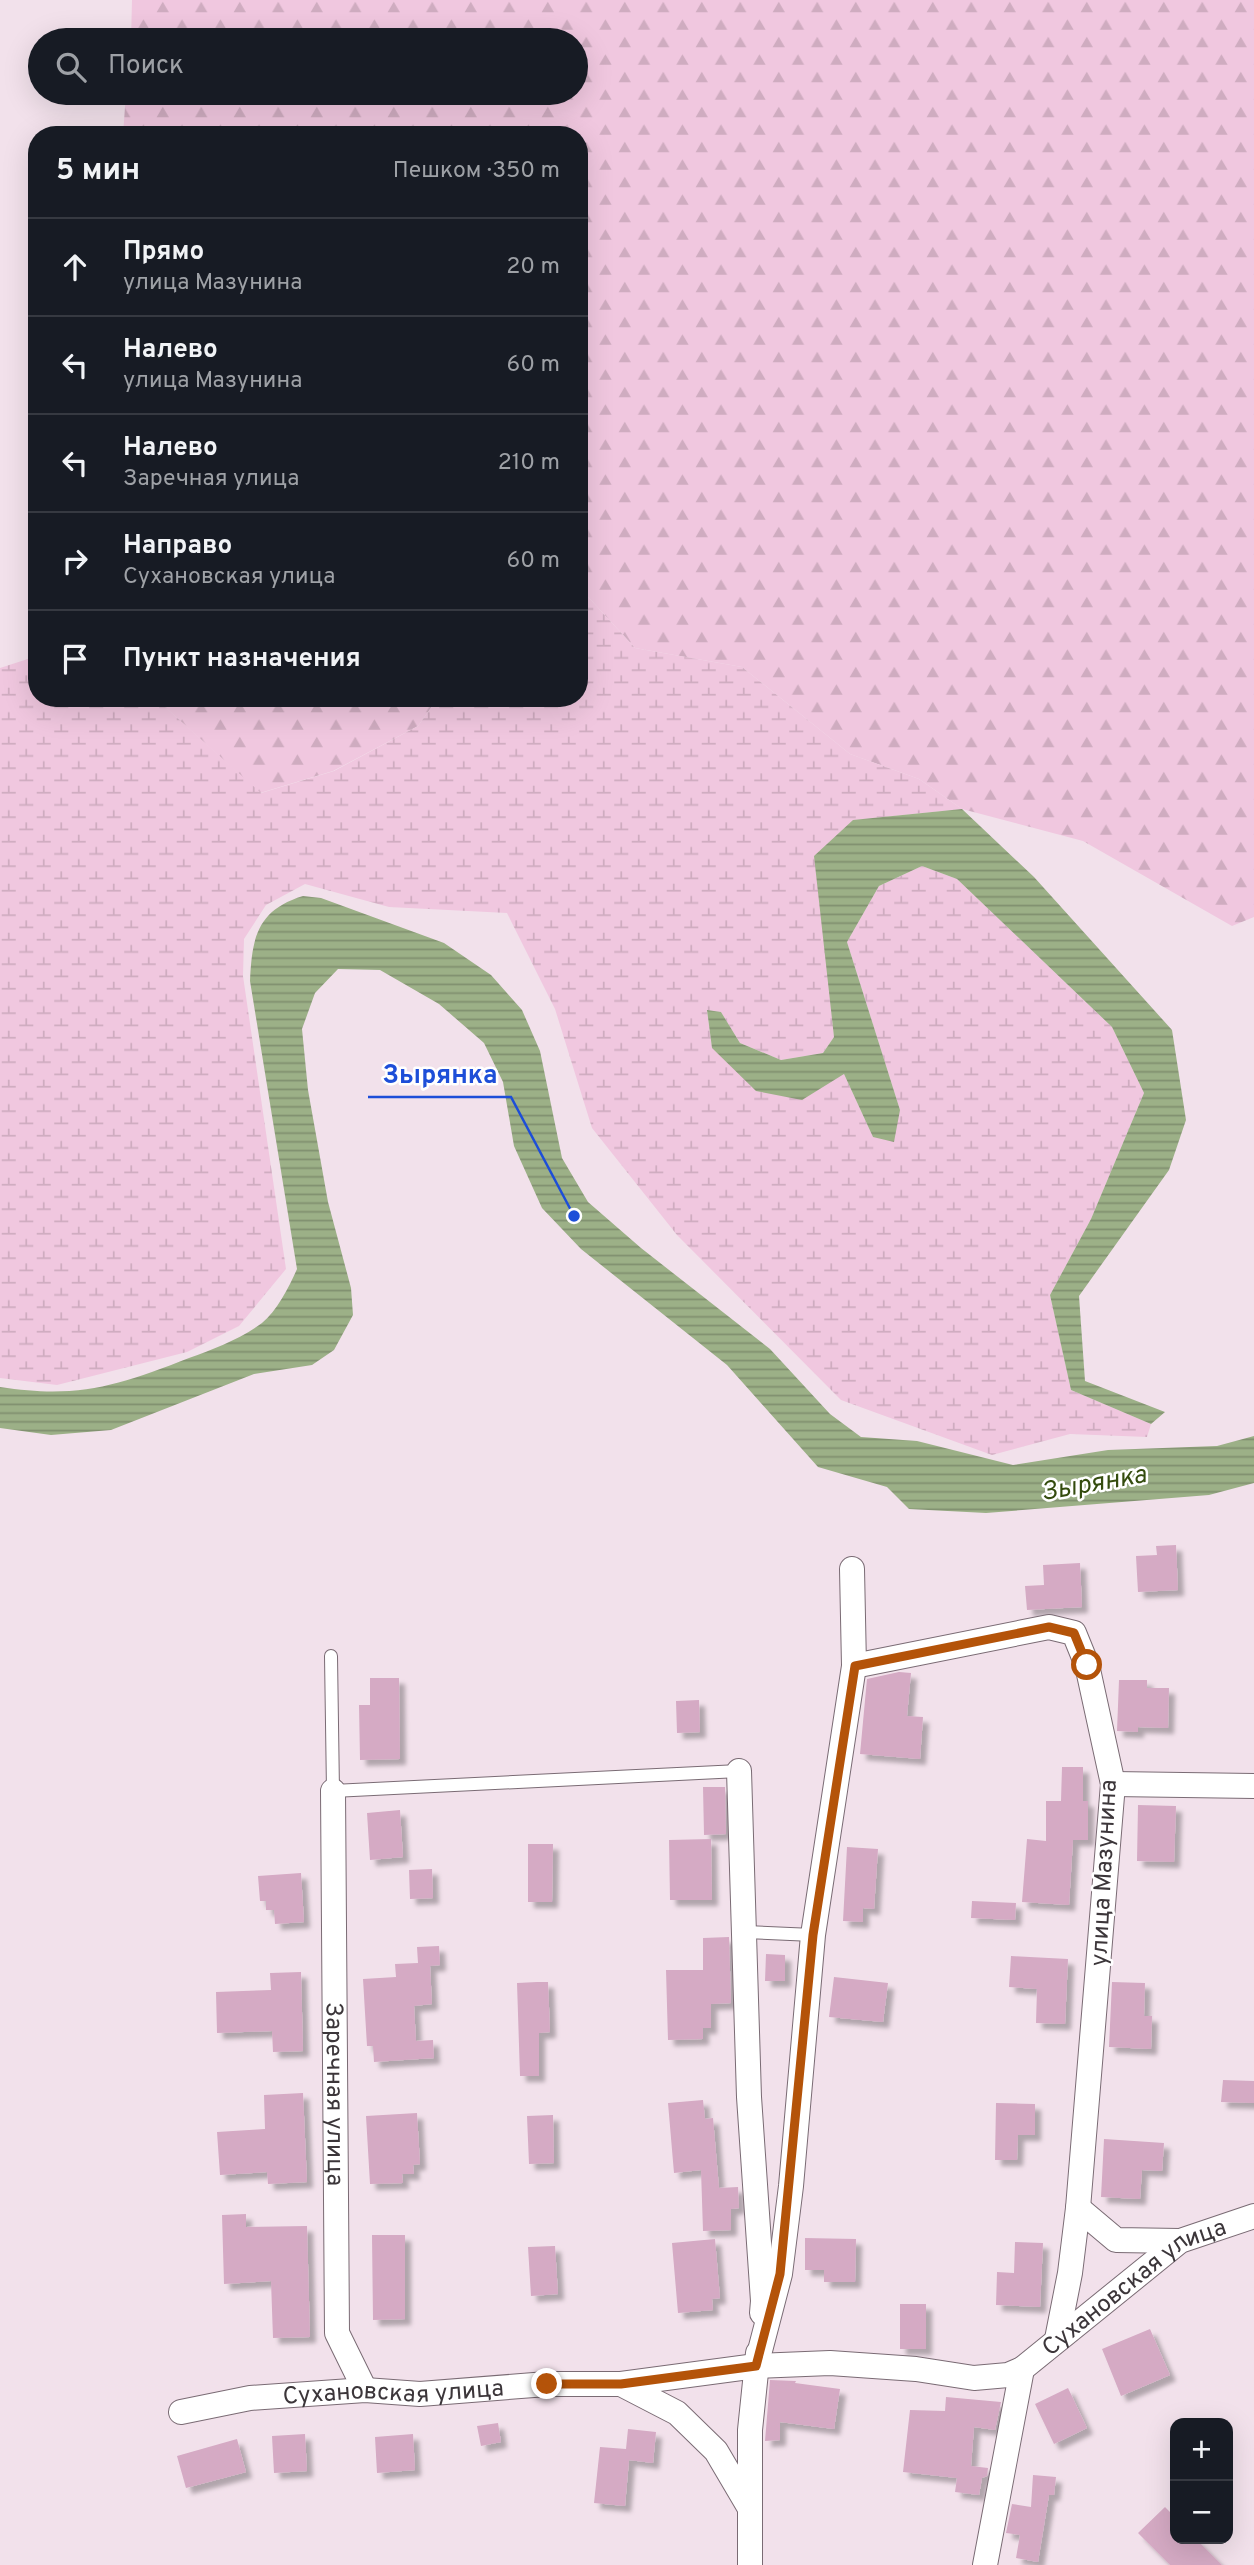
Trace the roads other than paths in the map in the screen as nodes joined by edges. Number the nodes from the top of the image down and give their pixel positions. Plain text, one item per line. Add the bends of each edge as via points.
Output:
1 (852, 1569) dead end
2 (331, 1656) dead end
3 (855, 1666) junction
4 (739, 1771) joint
5 (1113, 1784) junction
6 (1254, 1786) edge
7 (333, 1791) junction
8 (745, 1932) junction
9 (813, 1935) junction
10 (1078, 2208) junction
11 (1254, 2216) edge
12 (1181, 2241) junction
13 (1057, 2339) junction
14 (756, 2366) junction
15 (1022, 2369) junction
16 (621, 2384) junction
17 (365, 2390) junction
18 (181, 2412) dead end
19 (749, 2508) junction
20 (750, 2565) edge
21 (985, 2565) edge

1 - 3 street
2 - 7 lane
3 - 5 street, улица Мазунина via 1049,1627 1074,1633 1087,1665
3 - 9 street
4 - 7 lane
4 - 8 street
5 - 6 street
5 - 10 street, улица Мазунина
7 - 17 street, Заречная улица via 337,2333
8 - 9 lane
8 - 14 street via 749,2097 763,2301
9 - 14 street via 780,2274
10 - 12 street via 1116,2241
10 - 13 street, улица Мазунина
11 - 12 street, Сухановская улица
12 - 13 street, Сухановская улица
13 - 15 street, Сухановская улица
14 - 15 street, Сухановская улица via 830,2363 974,2378
14 - 16 street, Сухановская улица
14 - 19 street
15 - 21 street, Сухановская улица
16 - 17 street, Сухановская улица via 547,2384 420,2394
16 - 19 street via 677,2413 706,2441
17 - 18 street, Сухановская улица via 250,2398
19 - 20 street

